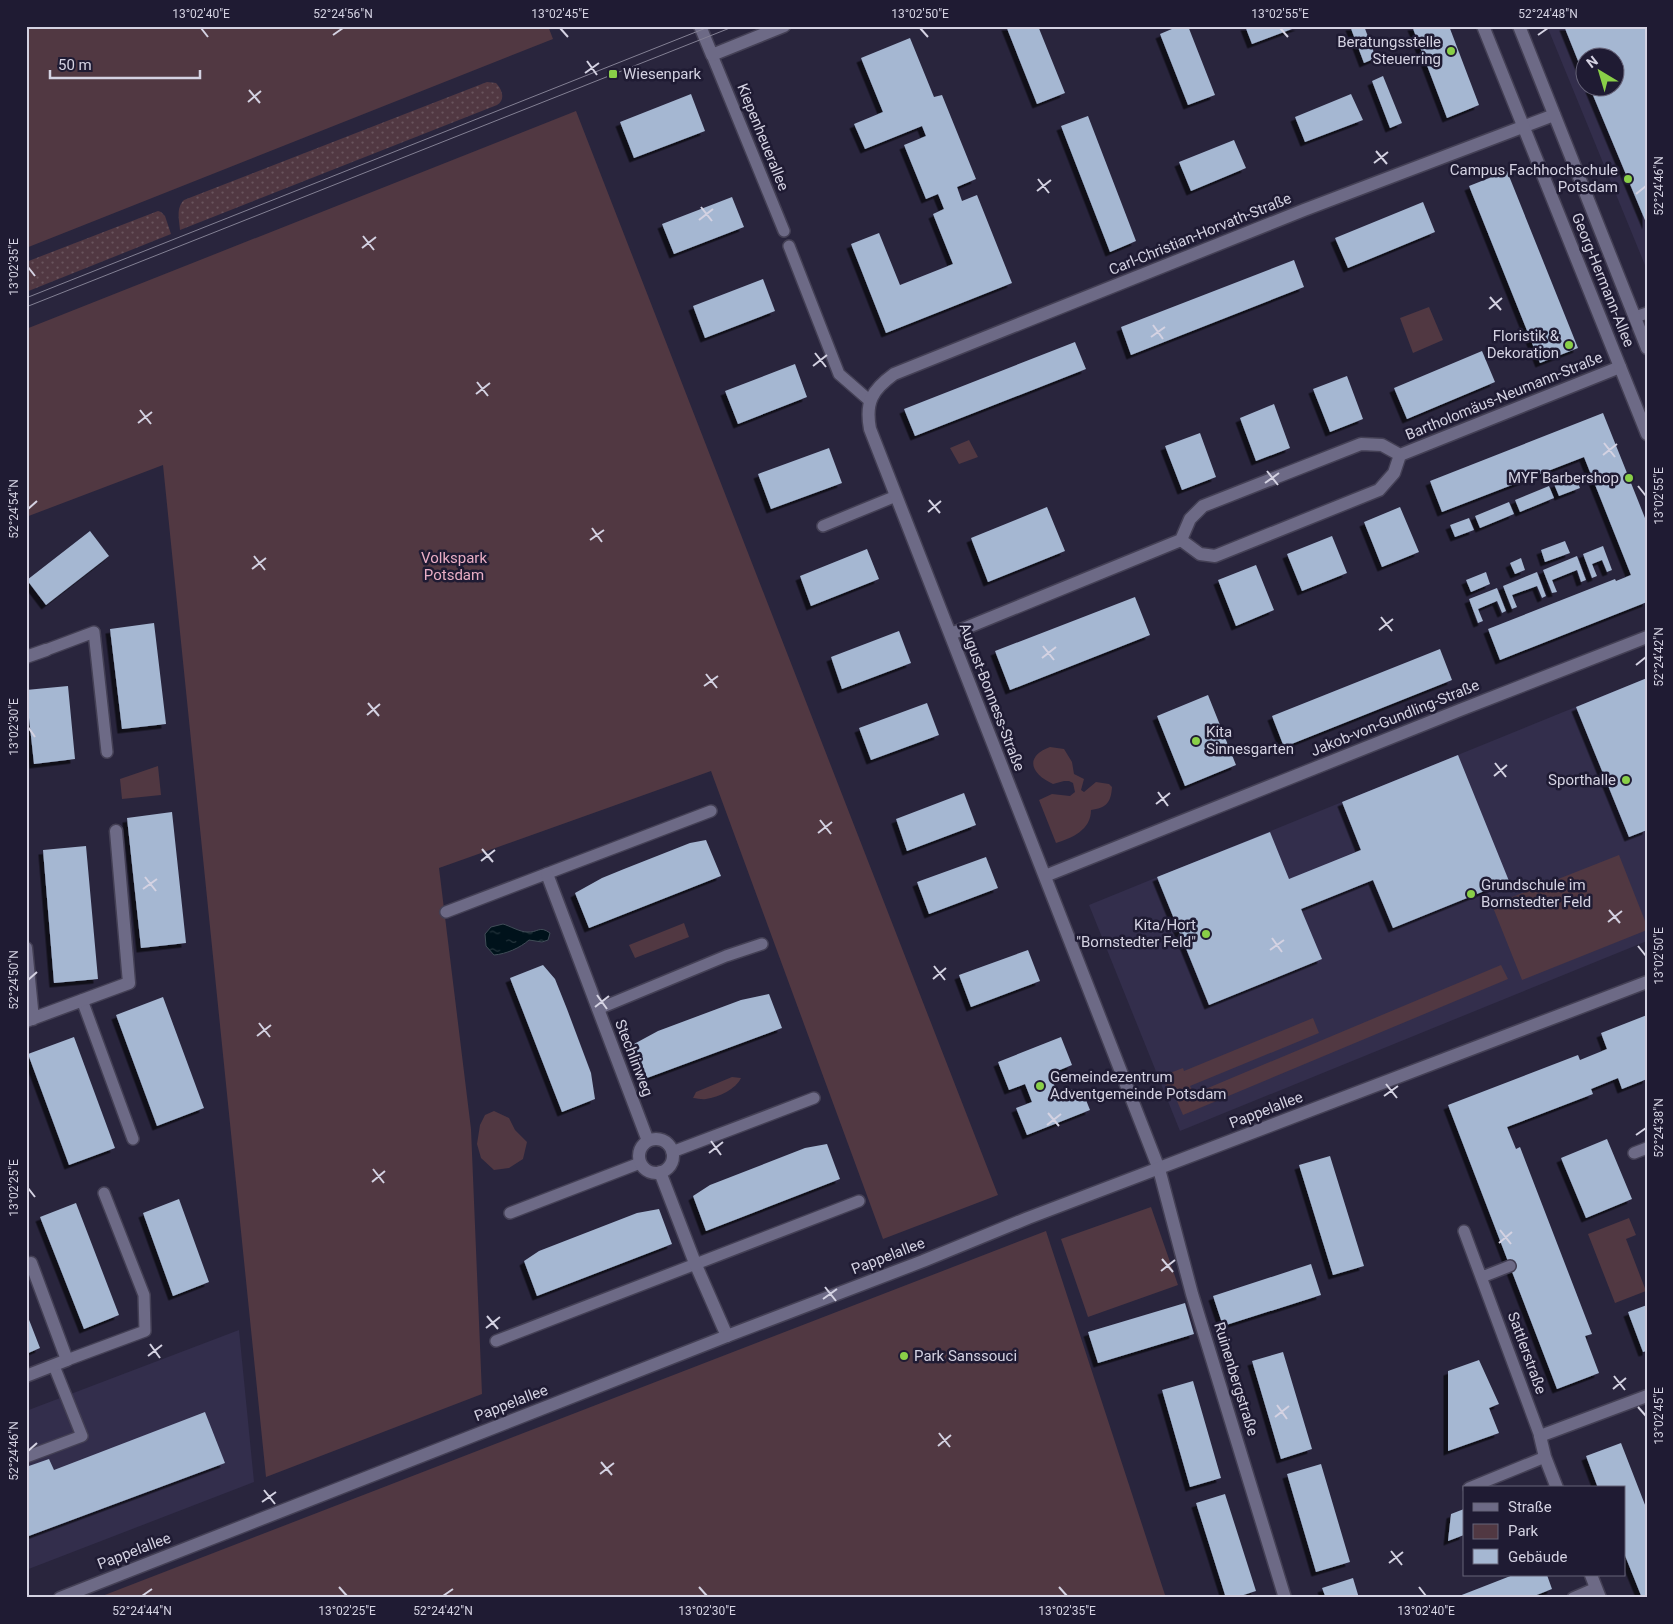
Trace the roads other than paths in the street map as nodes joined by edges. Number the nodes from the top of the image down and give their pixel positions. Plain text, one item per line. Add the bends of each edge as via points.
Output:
1 (700, 26) edge
2 (784, 26) edge
3 (1483, 26) edge
4 (1519, 26) edge
5 (712, 54) junction
6 (1554, 115) junction
7 (1524, 126) junction
8 (784, 232) dead end
9 (789, 246) dead end
10 (1641, 315) edge
11 (1647, 348) edge
12 (1620, 367) junction
13 (870, 401) junction
14 (1647, 434) edge
15 (1400, 455) junction
16 (896, 496) junction
17 (823, 526) dead end
18 (1181, 540) junction
19 (950, 634) junction
20 (1647, 637) edge
21 (46, 650) joint
22 (26, 658) edge
23 (107, 752) dead end
24 (711, 811) dead end
25 (116, 831) dead end
26 (547, 874) junction
27 (1045, 876) junction
28 (446, 912) dead end
29 (762, 944) dead end
30 (26, 948) edge
31 (1647, 982) edge
32 (82, 1000) junction
33 (598, 1009) junction
34 (29, 1020) edge
35 (814, 1098) dead end
36 (132, 1139) dead end
37 (648, 1141) junction
38 (1647, 1148) edge
39 (672, 1152) junction
40 (1634, 1153) dead end
41 (640, 1163) junction
42 (1159, 1169) junction
43 (660, 1172) junction
44 (104, 1193) dead end
45 (859, 1201) dead end
46 (510, 1214) dead end
47 (1464, 1231) dead end
48 (695, 1264) junction
49 (26, 1265) edge
50 (1510, 1266) dead end
51 (1482, 1277) junction
52 (727, 1336) junction
53 (496, 1341) dead end
54 (67, 1360) junction
55 (54, 1366) junction
56 (26, 1376) edge
57 (1647, 1396) edge
58 (1540, 1436) junction
59 (26, 1457) edge
60 (1545, 1457) junction
61 (1474, 1486) edge
62 (1556, 1486) edge
63 (1591, 1576) edge
64 (1598, 1593) edge
65 (60, 1598) edge
66 (1285, 1598) edge
67 (1573, 1598) edge

1 - 5 street, Kiepenheuerallee
2 - 5 street
3 - 7 street, Georg-Hermann-Allee
4 - 6 street, Georg-Hermann-Allee
5 - 8 lane, Kiepenheuerallee
6 - 7 street, Carl-Christian-Horvath-Straße
6 - 10 street, Georg-Hermann-Allee
7 - 12 street, Georg-Hermann-Allee
7 - 13 street, Carl-Christian-Horvath-Straße via 894,374 879,385
9 - 13 lane via 839,374
10 - 11 street, Georg-Hermann-Allee
12 - 14 street, Georg-Hermann-Allee
12 - 15 street, Bartholomäus-Neumann-Straße
13 - 16 street, August-Bonness-Straße via 870,429
15 - 18 street, Bartholomäus-Neumann-Straße via 1382,445 1361,444 1202,506 1190,519
15 - 18 street, Bartholomäus-Neumann-Straße via 1394,473 1379,490 1215,556 1200,554
16 - 17 lane
16 - 19 street, August-Bonness-Straße
18 - 19 street
19 - 27 street, August-Bonness-Straße
20 - 27 street, Jakob-von-Gundling-Straße
21 - 22 street
21 - 23 lane via 94,632
24 - 26 lane
25 - 32 street via 129,983
26 - 28 lane
26 - 33 street, Stechlinweg
27 - 42 street, August-Bonness-Straße
29 - 33 lane
30 - 34 street
31 - 42 street, Pappelallee
32 - 34 street
32 - 36 lane
33 - 37 street, Stechlinweg
35 - 39 lane
37 - 39 street via 658,1139 668,1143
37 - 41 street via 639,1154
38 - 40 lane
39 - 43 street via 672,1161
41 - 43 street via 645,1169
41 - 46 lane
42 - 52 street, Pappelallee
42 - 66 street, Ruinenbergstraße via 1192,1294
43 - 48 street
44 - 54 lane via 144,1295 145,1331
45 - 48 lane
47 - 51 lane, Sattlerstraße
48 - 52 street
48 - 53 lane
49 - 54 street via 31,1263
50 - 51 lane
51 - 58 lane, Sattlerstraße
52 - 65 street, Pappelallee
54 - 55 street
55 - 56 street
55 - 59 lane via 82,1436
57 - 58 street
58 - 60 street, Sattlerstraße
60 - 61 lane
60 - 62 street, Sattlerstraße
63 - 64 street
64 - 67 lane

